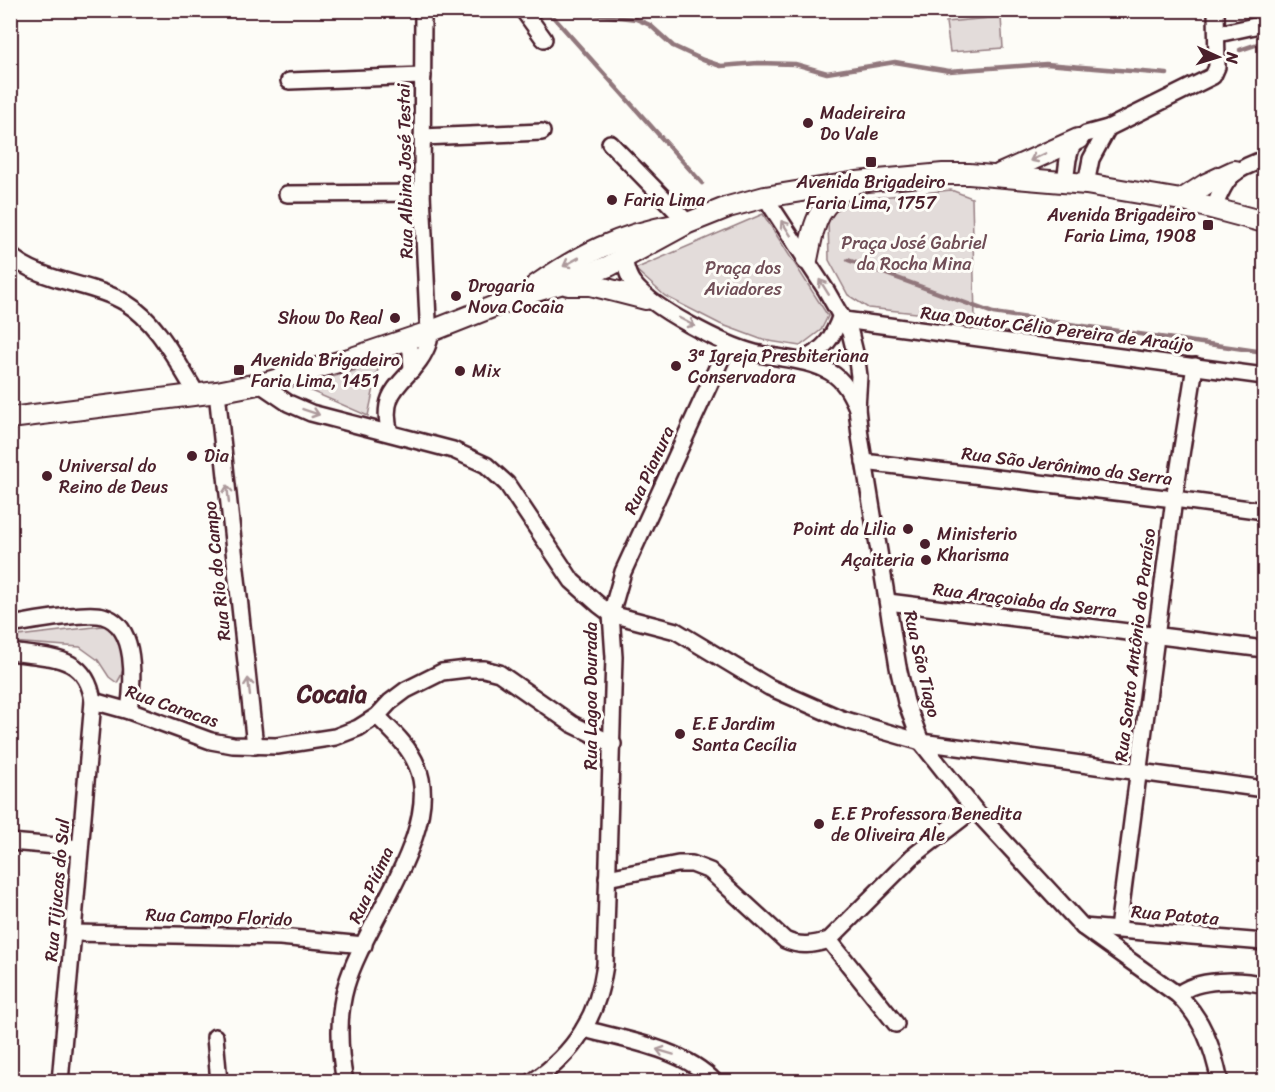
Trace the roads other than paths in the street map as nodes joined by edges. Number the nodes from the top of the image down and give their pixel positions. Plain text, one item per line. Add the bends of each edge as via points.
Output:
1 (423, 10) edge
2 (522, 10) edge
3 (1216, 10) edge
4 (1264, 24) edge
5 (1218, 34) junction
6 (544, 39) dead end
7 (423, 76) junction
8 (289, 81) dead end
9 (1108, 128) junction
10 (542, 132) dead end
11 (422, 137) junction
12 (1078, 139) junction
13 (610, 143) dead end
14 (1264, 159) edge
15 (1234, 171) junction
16 (998, 176) junction
17 (857, 182) junction
18 (1065, 182) junction
19 (1086, 184) junction
20 (287, 194) dead end
21 (422, 194) junction
22 (765, 197) junction
23 (1180, 200) junction
24 (1214, 208) junction
25 (1264, 222) edge
26 (688, 223) junction
27 (624, 238) junction
28 (10, 255) edge
29 (624, 258) junction
30 (807, 260) junction
31 (557, 285) junction
32 (523, 295) junction
33 (646, 299) junction
34 (843, 318) junction
35 (429, 332) junction
36 (406, 340) junction
37 (728, 344) junction
38 (801, 361) junction
39 (1195, 366) junction
40 (412, 370) junction
41 (1264, 376) edge
42 (260, 384) junction
43 (217, 392) junction
44 (197, 394) junction
45 (857, 408) junction
46 (10, 418) edge
47 (390, 433) junction
48 (864, 462) junction
49 (1174, 499) junction
50 (1264, 511) edge
51 (888, 602) junction
52 (611, 614) junction
53 (10, 625) edge
54 (1156, 636) junction
55 (1264, 649) edge
56 (10, 652) edge
57 (93, 701) junction
58 (129, 711) junction
59 (377, 716) junction
60 (921, 742) junction
61 (613, 744) junction
62 (255, 746) junction
63 (1138, 773) junction
64 (1264, 789) edge
65 (974, 809) junction
66 (10, 842) edge
67 (80, 848) junction
68 (607, 878) junction
69 (1083, 927) junction
70 (1118, 929) junction
71 (73, 933) junction
72 (829, 940) junction
73 (1264, 942) edge
74 (364, 945) junction
75 (1264, 985) edge
76 (1178, 995) junction
77 (896, 1023) dead end
78 (584, 1029) junction
79 (215, 1037) dead end
80 (60, 1082) edge
81 (219, 1082) edge
82 (345, 1082) edge
83 (532, 1082) edge
84 (715, 1082) edge
85 (1220, 1082) edge

1 - 7 street, Rua Albina José Testai
2 - 6 street
3 - 5 street
4 - 5 street
5 - 9 street via 1213,76
7 - 8 street
7 - 11 street, Rua Albina José Testai
9 - 12 street
9 - 19 street via 1091,159
10 - 11 street
11 - 21 street, Rua Albina José Testai
12 -> 16 main road
12 - 18 street via 1068,159
13 - 26 street
14 - 15 street
15 - 23 main road
15 - 24 street
16 - 17 main road via 943,174
16 - 18 main road
17 - 22 main road
17 - 30 main road via 834,195 822,208
18 - 19 main road
19 - 23 main road
20 - 21 street
21 - 35 street, Rua Albina José Testai
22 - 26 main road
30 -> 22 street, Rua São Tiago
23 - 24 main road
24 - 25 main road
26 - 27 main road
26 - 29 main road
27 - 29 street
27 -> 32 main road via 564,266
28 - 44 street via 30,268 125,302 157,332
29 - 31 main road
29 - 33 street via 631,282
34 -> 30 street, Rua São Tiago
31 - 32 main road
31 - 33 main road via 591,285
32 - 35 main road
33 -> 37 street
34 - 38 street via 827,344
34 - 39 street, Rua Doutor Célio Pereira de Araújo
34 - 45 street, Rua São Tiago via 857,361
35 - 36 main road
35 - 40 street via 426,351
36 - 40 street
36 - 42 main road
37 - 38 street
37 - 52 street, Rua Pianura via 623,572
38 - 45 street via 830,372 841,381
39 - 41 street, Rua Doutor Célio Pereira de Araújo
39 - 49 street, Rua Santo Antônio do Paraíso
40 - 47 street via 387,405
42 - 43 main road
42 -> 47 street, Rua Lagoa Dourada via 288,404 311,413
43 - 44 main road
62 -> 43 street, Rua Rio do Campo
44 - 46 main road
45 - 48 street, Rua São Tiago
47 - 52 street, Rua Lagoa Dourada via 453,450 486,465 507,484 572,581
48 - 49 street, Rua São Jerônimo da Serra
48 - 51 street, Rua São Tiago
49 - 50 street, Rua São Jerônimo da Serra
49 - 54 street, Rua Santo Antônio do Paraíso
51 - 54 street, Rua Araçoiaba da Serra
51 - 60 street, Rua São Tiago via 906,702
52 - 60 street via 676,631 769,687 842,719
52 - 61 street, Rua Lagoa Dourada
53 - 58 street via 94,615 110,619 125,636 131,656 133,686
54 - 55 street, Rua Araçoiaba da Serra
54 - 63 street, Rua Santo Antônio do Paraíso
56 - 57 street via 71,664 87,678
57 - 58 street, Rua Caracas
57 - 67 street, Rua Tijucas do Sul
58 - 62 street, Rua Caracas via 210,741
59 - 61 street, Rua Caracas via 390,702 442,672 484,669 499,673 572,724
59 - 62 street, Rua Caracas via 335,737
59 - 74 street, Rua Piúma via 417,765 423,809 414,841
60 - 63 street
60 - 65 street, Rua São Tiago
61 - 68 street, Rua Lagoa Dourada
63 - 64 street
63 - 70 street, Rua Santo Antônio do Paraíso
65 - 69 street, Rua São Tiago
65 - 72 street via 912,856
66 - 67 street
67 - 71 street, Rua Tijucas do Sul
68 - 72 street via 692,864 710,871 785,940 797,945
68 - 78 street, Rua Lagoa Dourada via 601,991
69 - 70 street, Rua Patota
69 - 76 street, Rua São Tiago
70 - 73 street, Rua Patota
71 - 74 street, Rua Campo Florido via 280,937
71 - 80 street, Rua Tijucas do Sul
72 - 77 street
74 - 82 street, Rua Piúma via 346,986 341,1016
75 - 76 street via 1204,983 1186,988
76 - 85 street, Rua São Tiago via 1202,1025
78 - 83 street, Rua Lagoa Dourada via 570,1051
84 -> 78 street via 679,1056
79 - 81 street

